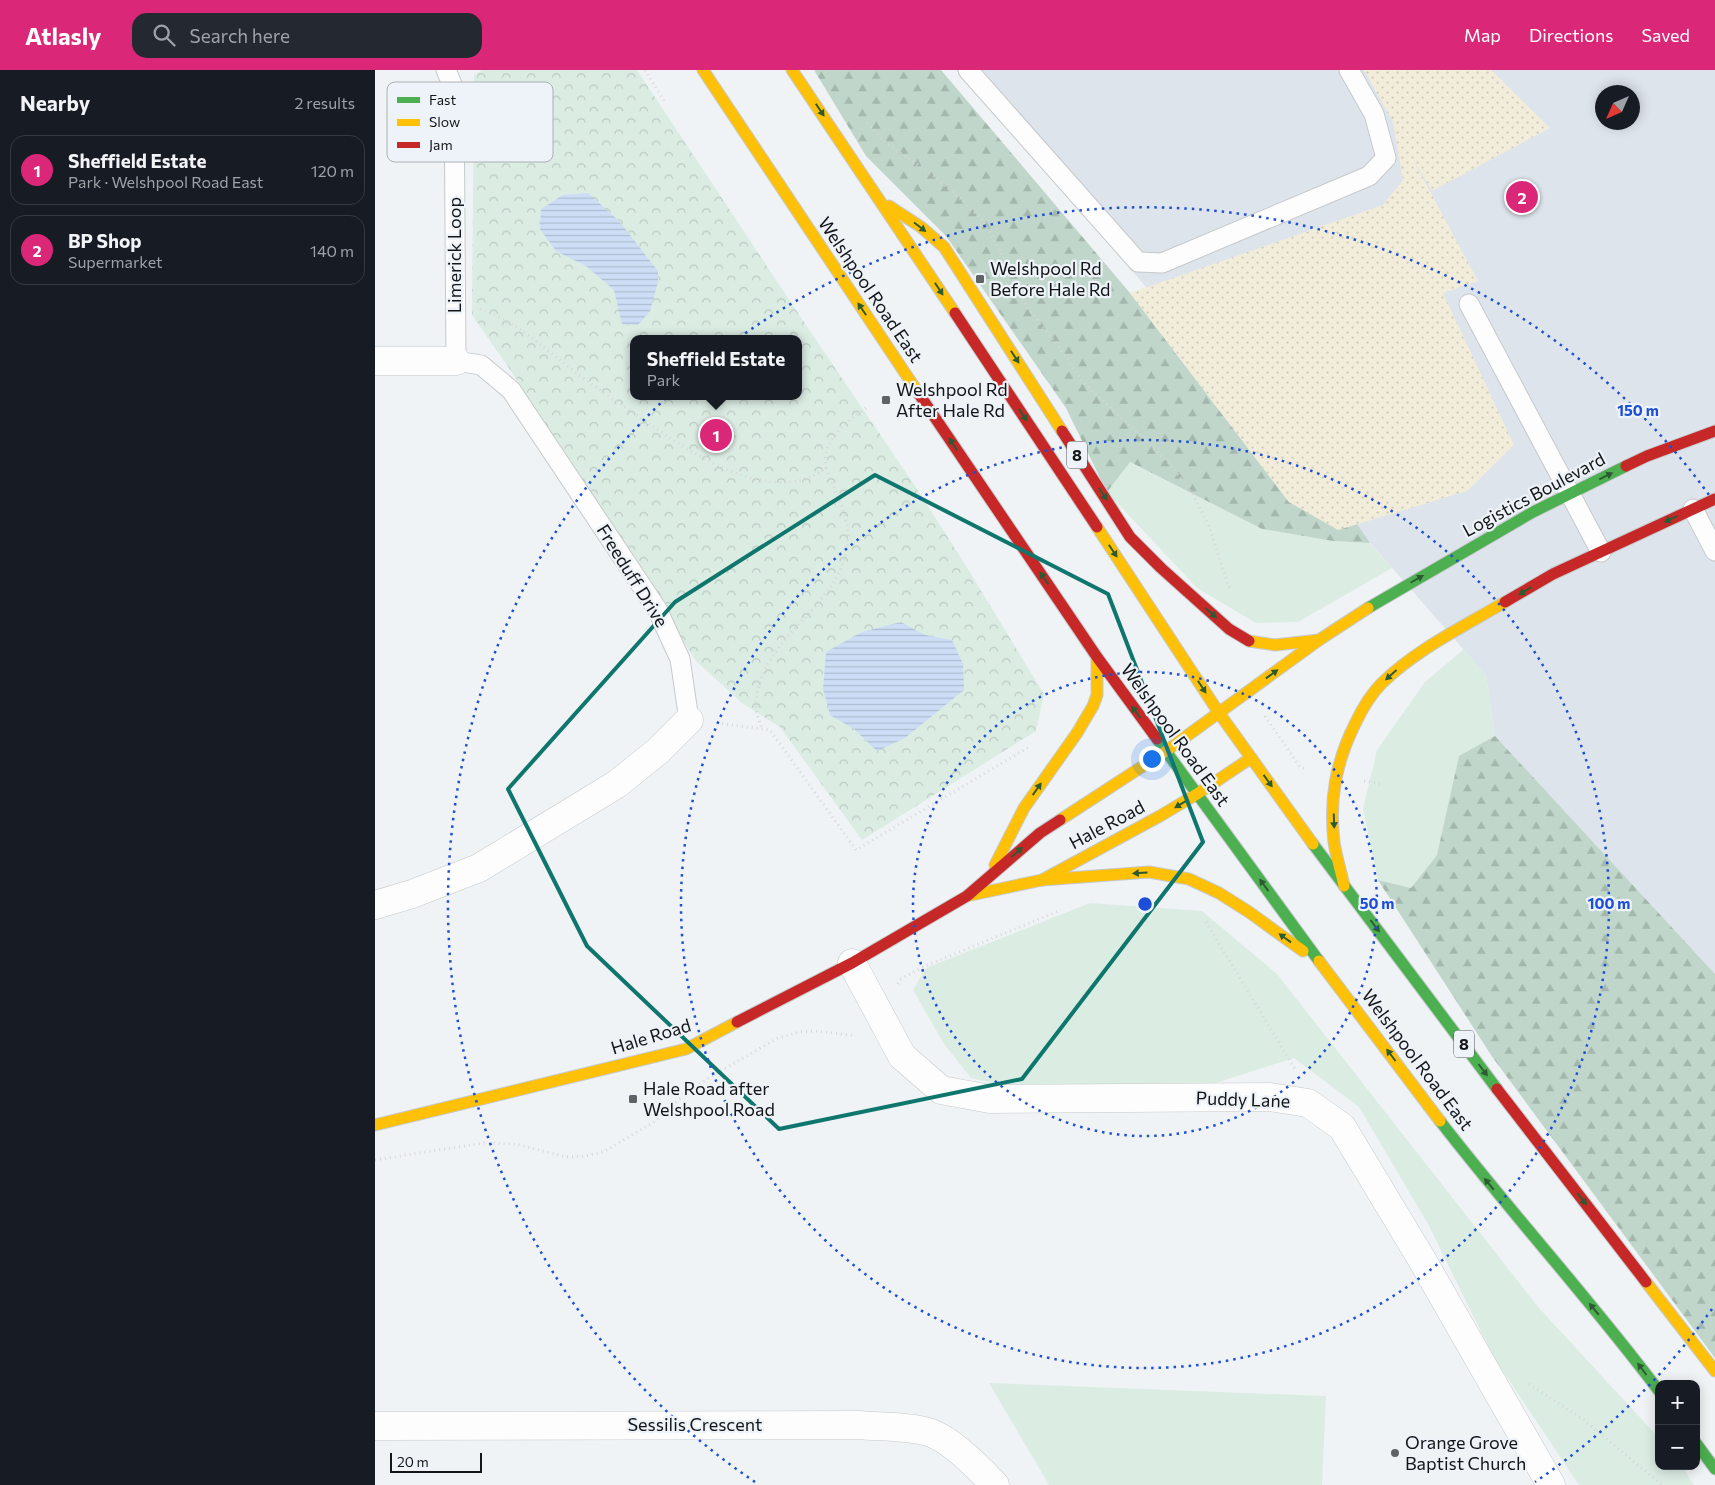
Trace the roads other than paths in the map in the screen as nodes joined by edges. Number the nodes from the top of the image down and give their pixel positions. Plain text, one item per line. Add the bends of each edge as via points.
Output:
1 (446, 70) edge
2 (703, 70) edge
3 (792, 70) edge
4 (968, 70) edge
5 (1349, 70) edge
6 (451, 82) edge
7 (454, 162) edge
8 (880, 199) junction
9 (1469, 304) dead end
10 (375, 361) edge
11 (456, 361) junction
12 (1715, 431) edge
13 (1570, 493) junction
14 (1715, 499) edge
15 (1693, 509) junction
16 (1715, 551) edge
17 (1601, 552) junction
18 (1319, 640) junction
19 (1097, 657) junction
20 (1219, 713) junction
21 (689, 720) joint
22 (1166, 751) junction
23 (1251, 758) junction
24 (1197, 794) junction
25 (988, 877) junction
26 (1041, 880) junction
27 (1344, 886) junction
28 (967, 896) junction
29 (375, 905) edge
30 (852, 963) junction
31 (1324, 966) junction
32 (375, 1125) edge
33 (1715, 1371) edge
34 (1655, 1386) edge
35 (375, 1426) edge
36 (1700, 1448) edge
37 (1715, 1469) edge
38 (995, 1485) edge
39 (1551, 1485) edge

1 - 6 lane, Limerick Loop
19 -> 2 main road, Welshpool Road East
3 -> 8 main road, 8
4 - 5 lane via 1138,262 1162,263 1369,176 1386,158 1374,114
7 - 11 lane, Limerick Loop
8 -> 18 main road, 8 via 944,247 1130,537 1229,629 1253,642 1275,646
8 -> 20 main road, 8
9 - 13 lane
10 - 11 street
11 - 21 lane, Freeduff Drive via 481,365 511,390 657,609 680,660
13 -> 12 main road, Logistics Boulevard via 1647,456
13 - 17 lane
18 -> 13 main road, Logistics Boulevard via 1375,604
14 - 15 main road
15 - 16 lane
15 -> 17 main road
17 -> 27 main road via 1553,574 1431,646 1403,664 1366,702 1339,761 1333,802 1334,842
20 -> 18 main road, Hale Road
22 -> 19 main road, Welshpool Road East
25 -> 19 main road via 1024,808 1093,706 1097,694
20 - 22 main road, Hale Road
20 - 23 main road, 8
21 - 29 street via 658,751 617,784 479,868
22 - 24 main road, Welshpool Road East
25 -> 22 main road, Hale Road via 1040,833
23 - 24 main road, Hale Road
23 -> 27 main road, 8
24 -> 26 main road, Hale Road
31 -> 24 main road, Welshpool Road East
25 - 28 main road, Hale Road
26 - 28 main road, Hale Road
31 -> 26 main road via 1249,912 1189,879 1149,872
27 -> 33 main road, 8
28 - 30 main road, Hale Road
30 - 32 main road, Hale Road via 685,1049
30 - 39 street, Puddy Lane via 902,1056 941,1090 990,1100 1270,1097 1308,1102 1342,1127
34 -> 31 main road, Welshpool Road East via 1484,1178
35 - 38 street, Sessilis Crescent via 858,1425 925,1431 946,1441
36 - 37 main road

